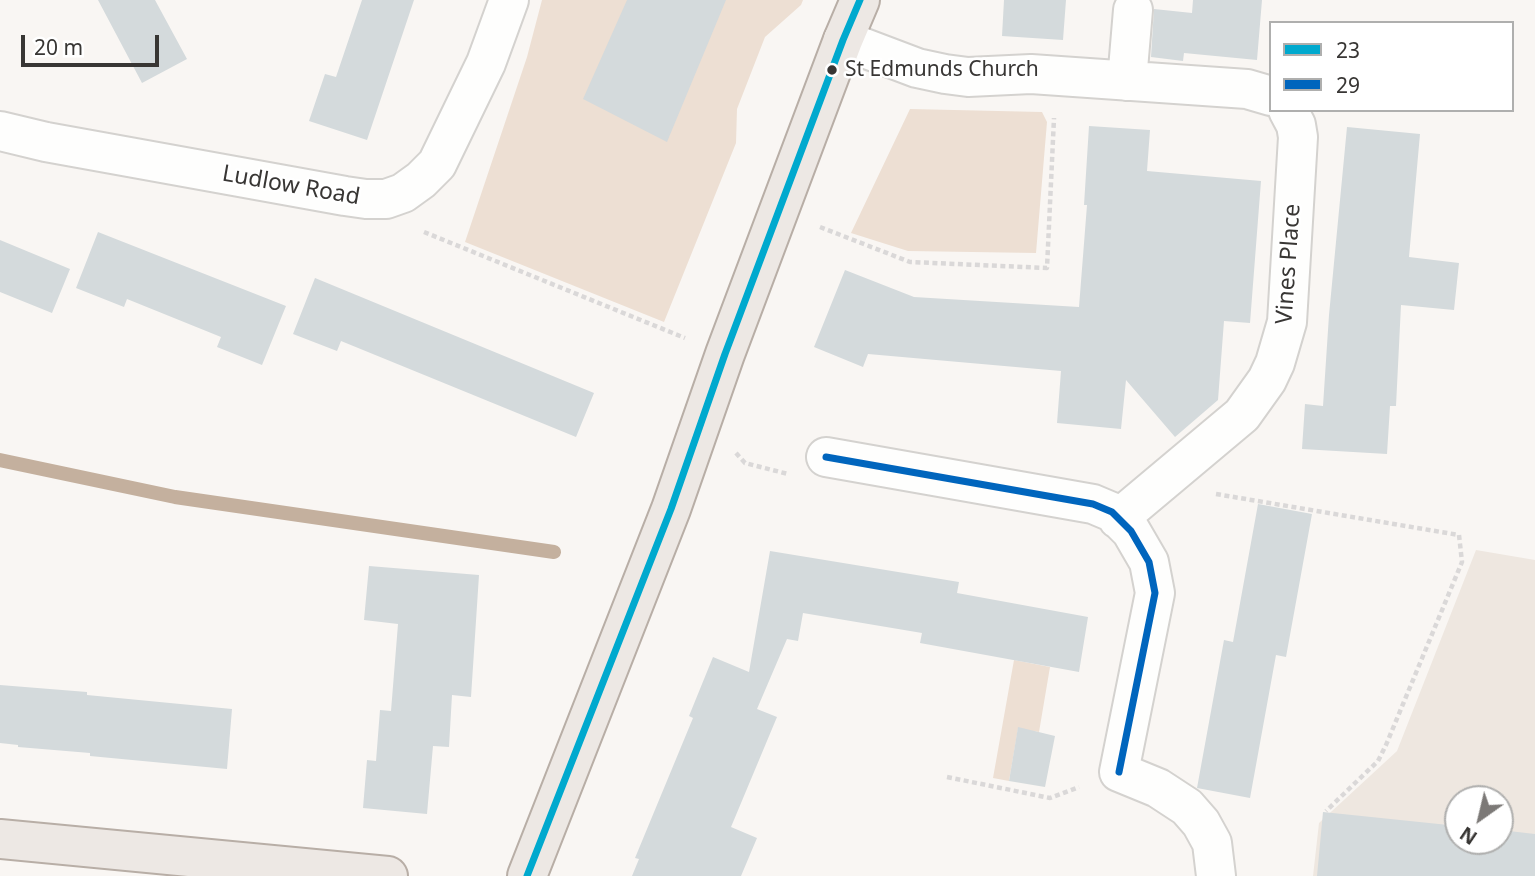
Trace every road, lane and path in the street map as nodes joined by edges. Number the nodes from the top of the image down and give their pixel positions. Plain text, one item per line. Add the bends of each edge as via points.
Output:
1 (509, 0) edge
2 (860, 0) edge
3 (1133, 10) dead end
4 (843, 40) junction
5 (1056, 76) junction
6 (1127, 80) junction
7 (1269, 95) edge
8 (1289, 112) edge
9 (0, 131) edge
10 (386, 199) junction
11 (778, 211) junction
12 (725, 354) junction
13 (703, 415) junction
14 (826, 457) joint
15 (1183, 462) junction
16 (1118, 519) junction
17 (1119, 772) junction
18 (947, 776) dead end
19 (1326, 811) dead end
20 (0, 839) edge
21 (388, 876) edge
22 (527, 876) edge
23 (1216, 876) edge

1 - 10 street, Ludlow Road via 486,63 437,164 403,193
2 - 4 main road
3 - 6 street
4 - 5 street via 945,74
4 - 11 main road
5 - 6 street
5 - 11 path via 1047,268 910,262
6 - 7 street via 1247,89
8 - 15 street, Vines Place via 1298,136 1282,345 1267,380 1242,415
9 - 10 street, Ludlow Road via 345,196
10 - 12 path via 413,227
11 - 12 main road
12 - 13 main road
13 - 14 path via 745,463 812,481
13 - 22 main road via 666,522
14 - 16 street via 1093,503
15 - 16 street, Vines Place
15 - 19 path via 1214,494 1459,535 1462,562 1382,753
16 - 17 street via 1144,551 1154,593
17 - 18 path via 1051,798
17 - 23 street via 1158,788 1187,807 1212,843
20 - 21 main road

